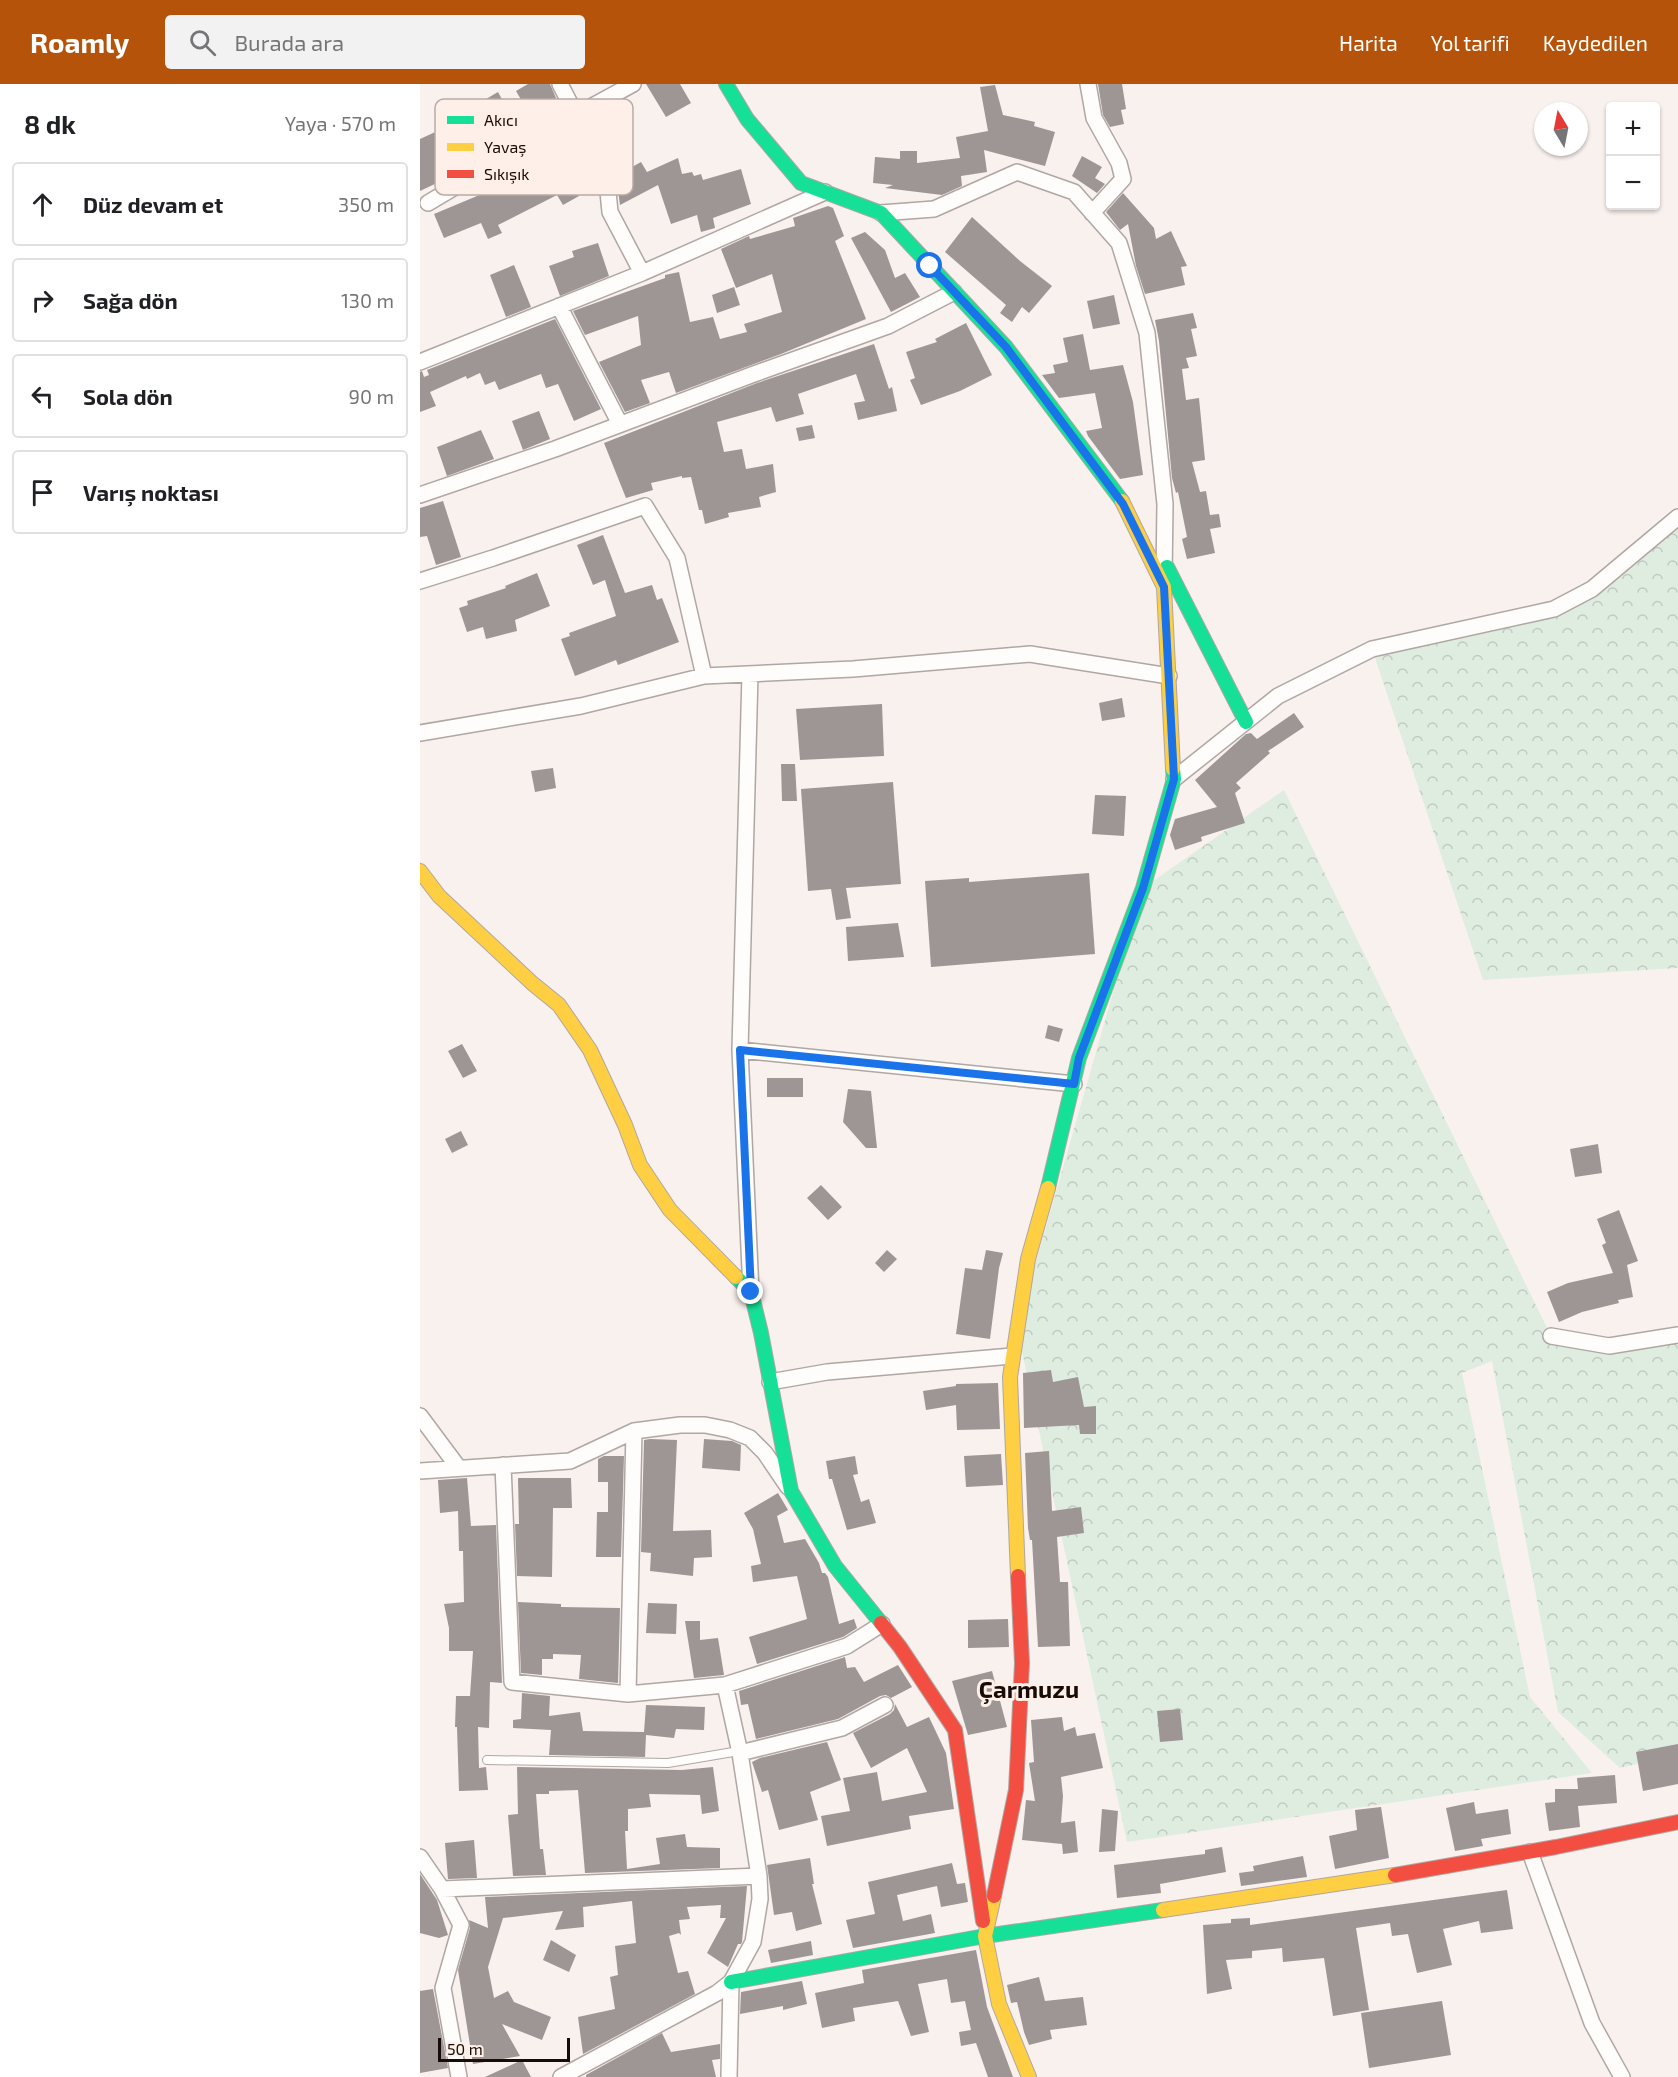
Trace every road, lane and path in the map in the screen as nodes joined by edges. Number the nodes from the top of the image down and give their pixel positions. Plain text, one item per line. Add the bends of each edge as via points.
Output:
1 (560, 84) edge
2 (633, 84) edge
3 (726, 84) edge
4 (1088, 84) edge
5 (568, 99) edge
6 (605, 99) edge
7 (825, 192) junction
8 (441, 195) edge
9 (608, 195) edge
10 (428, 203) dead end
11 (881, 213) junction
12 (1092, 213) junction
13 (642, 273) junction
14 (954, 292) junction
15 (559, 306) junction
16 (420, 362) edge
17 (620, 424) junction
18 (420, 495) edge
19 (1678, 517) edge
20 (1164, 562) junction
21 (420, 581) edge
22 (1164, 587) junction
23 (750, 674) junction
24 (704, 676) junction
25 (1169, 676) junction
26 (1246, 722) junction
27 (420, 733) edge
28 (1174, 779) junction
29 (420, 871) edge
30 (740, 1050) junction
31 (1074, 1084) junction
32 (751, 1292) junction
33 (1678, 1335) edge
34 (1551, 1336) dead end
35 (1012, 1356) junction
36 (770, 1382) junction
37 (420, 1416) edge
38 (634, 1431) junction
39 (503, 1465) junction
40 (458, 1467) junction
41 (420, 1470) edge
42 (791, 1491) junction
43 (882, 1624) junction
44 (725, 1685) junction
45 (628, 1694) junction
46 (885, 1704) dead end
47 (740, 1752) junction
48 (487, 1761) dead end
49 (1678, 1822) edge
50 (1530, 1851) junction
51 (420, 1857) edge
52 (759, 1876) junction
53 (442, 1889) junction
54 (985, 1936) junction
55 (731, 1982) junction
56 (459, 2077) edge
57 (561, 2077) edge
58 (729, 2077) edge
59 (1029, 2077) edge
60 (1622, 2077) edge

1 - 5 street
2 - 6 street
3 - 7 street via 747,119 801,183
4 - 12 street via 1094,118 1119,163 1123,179
7 - 11 street
7 - 13 street
8 - 10 street
9 - 13 street via 610,212
11 - 12 street via 934,209 1017,172 1074,192
11 - 14 street
12 - 20 street via 1119,243 1147,333 1165,504
13 - 15 street
14 - 17 street via 888,326
14 - 22 street via 1006,347 1123,504
15 - 16 street
15 - 17 street
17 - 18 street
19 - 26 street via 1592,589 1554,609 1372,649 1278,696
20 - 22 street
20 - 26 street
21 - 24 street via 645,506 677,558
22 - 25 street
23 - 24 street
23 - 25 street via 1030,654
23 - 30 street
24 - 27 street via 581,706
25 - 28 street
26 - 28 street
28 - 31 street via 1143,888 1079,1058
29 - 32 street via 439,896 559,1005 590,1050 640,1165 670,1210
30 - 31 street
30 - 32 street
31 - 35 street via 1028,1259
32 - 36 street
33 - 34 street via 1609,1346
35 - 36 street via 827,1372
35 - 54 street via 1021,1674 1016,1790
36 - 42 street
37 - 40 street
38 - 39 street via 570,1461
38 - 42 street via 680,1425 730,1430 750,1438
38 - 45 street
39 - 40 street
39 - 45 street via 512,1682
40 - 41 street
42 - 43 street via 835,1566
43 - 44 street via 847,1646
43 - 54 street via 955,1730
44 - 45 street
44 - 47 street
46 - 47 street via 842,1728
47 - 48 lane via 668,1762
47 - 52 street
49 - 50 street
50 - 54 street via 1368,1880
50 - 60 street via 1592,2023
51 - 53 street
52 - 53 street
52 - 55 street via 760,1899 753,1942
53 - 56 street via 461,1925 443,1988
54 - 55 street
54 - 59 street via 999,2004
55 - 57 street
55 - 58 street

